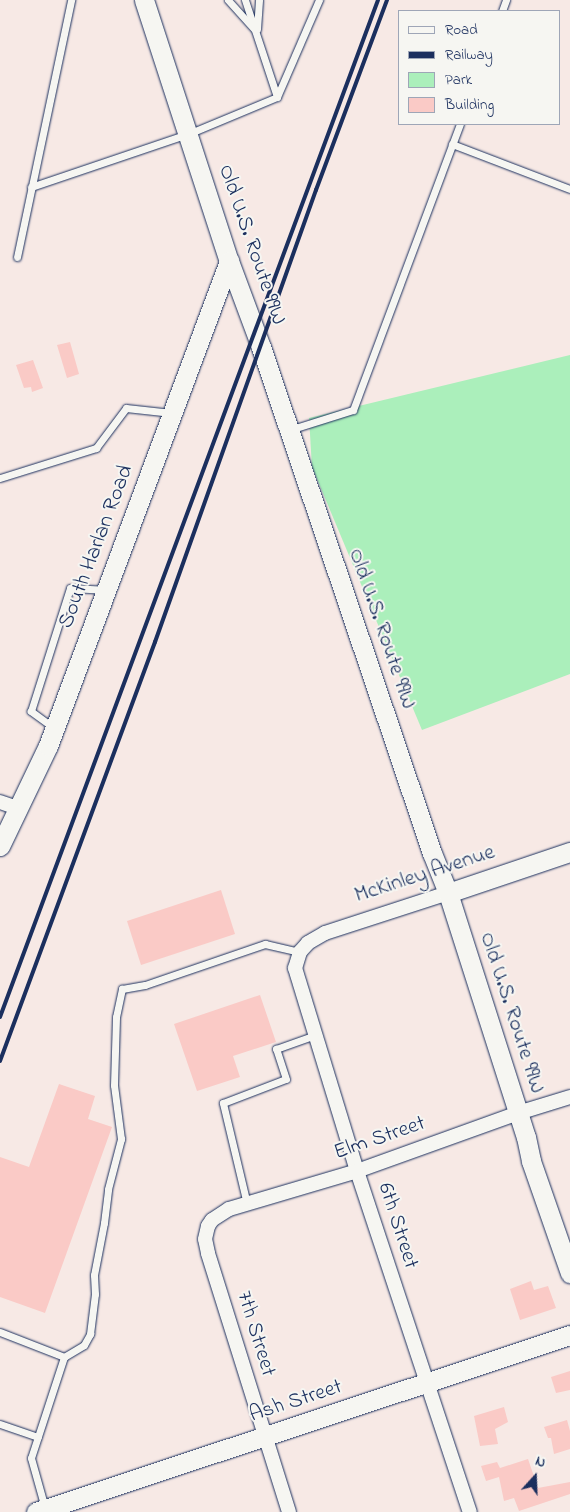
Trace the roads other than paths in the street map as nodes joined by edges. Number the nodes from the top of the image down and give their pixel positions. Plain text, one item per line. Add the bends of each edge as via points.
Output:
1 (71, 0) edge
2 (144, 0) edge
3 (228, 0) edge
4 (245, 0) edge
5 (259, 0) edge
6 (318, 0) edge
7 (257, 32) junction
8 (277, 97) junction
9 (460, 125) edge
10 (188, 134) junction
11 (452, 144) junction
12 (31, 187) junction
13 (570, 189) edge
14 (17, 257) dead end
15 (229, 261) junction
16 (173, 413) junction
17 (289, 430) junction
18 (0, 478) edge
19 (106, 590) junction
20 (55, 728) junction
21 (0, 802) edge
22 (20, 809) junction
23 (0, 846) edge
24 (570, 852) edge
25 (448, 893) junction
26 (300, 952) junction
27 (316, 1034) junction
28 (570, 1097) edge
29 (518, 1113) junction
30 (357, 1171) junction
31 (247, 1204) junction
32 (208, 1226) joint
33 (570, 1273) edge
34 (0, 1332) edge
35 (570, 1335) edge
36 (570, 1343) edge
37 (64, 1357) junction
38 (428, 1386) junction
39 (0, 1424) edge
40 (38, 1437) junction
41 (266, 1441) junction
42 (47, 1511) edge
43 (289, 1512) edge
44 (470, 1512) edge

1 - 12 lane
2 - 10 street, Old U.S. Route 99W
3 - 7 lane
4 - 7 lane
5 - 7 lane
6 - 8 lane
7 - 8 lane
8 - 10 lane
9 - 11 lane
10 - 12 lane
10 - 15 street, Old U.S. Route 99W
11 - 13 lane
11 - 17 lane via 353,410
12 - 14 lane
15 - 16 street, South Harlan Road
15 - 17 street, Old U.S. Route 99W
16 - 18 lane via 126,408 96,448
16 - 19 street, South Harlan Road
17 - 25 street, Old U.S. Route 99W
19 - 20 street, South Harlan Road
19 - 20 lane via 70,588 31,711
20 - 22 street, South Harlan Road
21 - 22 street
22 - 23 street, South Harlan Road
24 - 25 street, McKinley Avenue
25 - 26 street, McKinley Avenue via 325,933
25 - 29 street, Old U.S. Route 99W
26 - 27 street, 6th Street via 296,968
26 - 37 lane via 265,944 122,990 116,1017 114,1084 122,1138 108,1189 94,1275 90,1334 84,1345
27 - 30 street, 6th Street
27 - 31 lane via 276,1049 286,1079 223,1103
28 - 29 street, Elm Street
29 - 30 street, Elm Street
29 - 33 street, Old U.S. Route 99W
30 - 31 street, Elm Street
30 - 38 street, 6th Street
31 - 32 street, Elm Street via 229,1209
32 - 41 street, 7th Street via 208,1253
34 - 37 lane
35 - 38 street, Ash Street
36 - 38 street, Ash Street
37 - 40 lane
38 - 41 street, Ash Street
38 - 44 street, 6th Street
39 - 40 lane
40 - 42 lane via 31,1458
41 - 42 street, Ash Street
41 - 43 street, 7th Street

